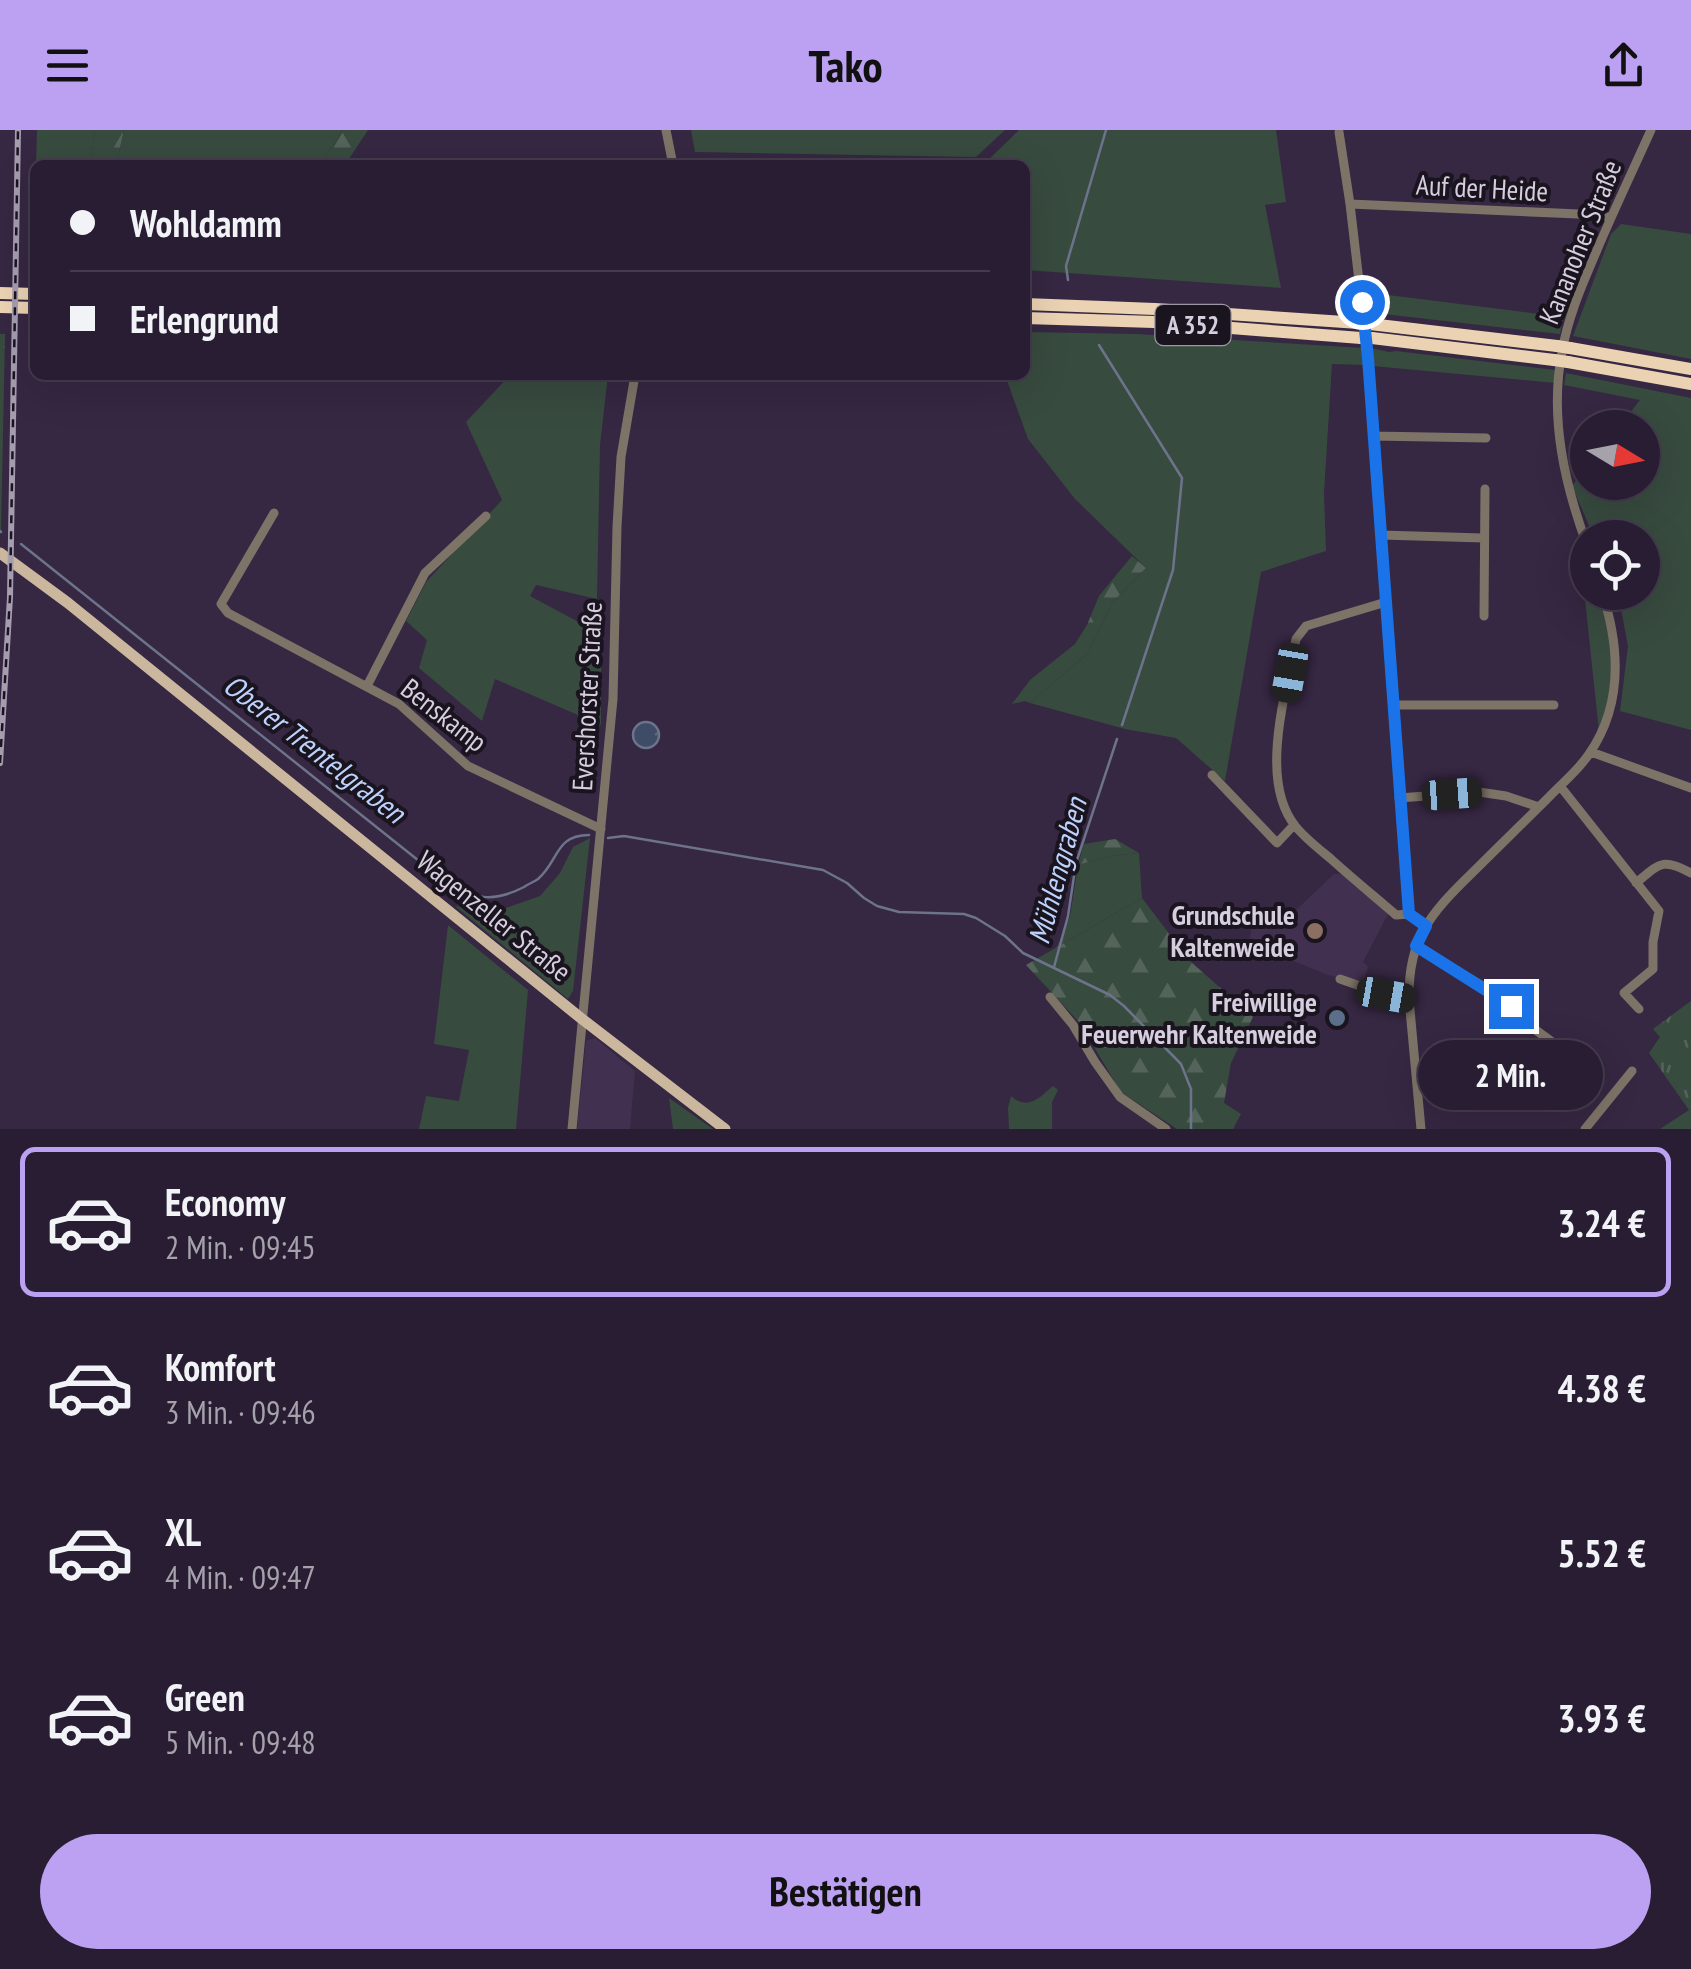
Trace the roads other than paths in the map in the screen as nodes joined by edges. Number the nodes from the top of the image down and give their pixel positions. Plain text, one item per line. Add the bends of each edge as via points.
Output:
1 (666, 130) edge
2 (1651, 130) edge
3 (1339, 132) edge
4 (672, 160) edge
5 (1350, 204) junction
6 (1611, 218) junction
7 (0, 291) edge
8 (30, 294) edge
9 (1030, 304) edge
10 (0, 307) edge
11 (30, 308) edge
12 (1030, 318) edge
13 (1365, 331) junction
14 (1562, 354) junction
15 (1691, 369) edge
16 (634, 380) edge
17 (1691, 384) edge
18 (1373, 436) junction
19 (1486, 438) dead end
20 (1486, 489) dead end
21 (274, 514) dead end
22 (486, 516) dead end
23 (1577, 520) edge
24 (1381, 535) junction
25 (1483, 538) junction
26 (0, 554) edge
27 (1386, 602) junction
28 (1607, 610) edge
29 (1484, 616) dead end
30 (367, 686) junction
31 (1394, 704) junction
32 (1554, 705) dead end
33 (1591, 752) junction
34 (1212, 774) dead end
35 (1560, 786) junction
36 (1691, 788) edge
37 (1399, 798) junction
38 (1539, 807) junction
39 (1294, 825) junction
40 (601, 829) junction
41 (1691, 873) edge
42 (1636, 883) junction
43 (1409, 914) junction
44 (1426, 926) junction
45 (1416, 946) junction
46 (1340, 979) dead end
47 (1050, 996) dead end
48 (1409, 999) junction
49 (1639, 1008) dead end
50 (582, 1019) junction
51 (1570, 1055) dead end
52 (1632, 1070) dead end
53 (572, 1129) edge
54 (725, 1129) edge
55 (1166, 1129) edge
56 (1421, 1129) edge
57 (1585, 1129) edge

1 - 4 street
2 - 6 street, Kananoher Straße
3 - 5 street
5 - 6 street, Auf der Heide
5 - 18 street
6 - 23 street, Kananoher Straße via 1561,353 1558,414
7 - 8 highway
9 - 13 highway, A 352 via 1155,308
10 - 11 highway
12 - 13 highway, A 352
13 - 14 highway, A 352
14 - 15 highway, A 352
14 - 17 highway, A 352
16 - 40 street, Evershorster Straße via 621,458
18 - 19 street
18 - 24 street
20 - 25 street
21 - 30 street, Benskamp via 221,604
22 - 30 street, Benskamp via 425,573
24 - 25 street
24 - 27 street
25 - 29 street
26 - 50 main road, Wagenzeller Straße
27 - 31 street
27 - 39 street via 1306,626 1296,639 1275,760 1280,797
28 - 33 street via 1616,682
30 - 40 street, Benskamp via 399,704 468,766
31 - 32 street
31 - 37 street
33 - 35 street
33 - 36 street
34 - 39 street via 1277,843
35 - 38 street
35 - 42 street
37 - 38 street via 1479,792
37 - 43 street
38 - 44 street
39 - 43 street via 1396,914
40 - 50 street, Evershorster Straße
41 - 42 street via 1660,863
42 - 49 street via 1659,915 1653,970 1624,993
43 - 44 street
44 - 45 street
45 - 48 street
45 - 51 street via 1501,998
46 - 48 street
47 - 55 street via 1120,1097
48 - 56 street
50 - 53 street, Evershorster Straße
50 - 54 main road, Wagenzeller Straße
52 - 57 street

